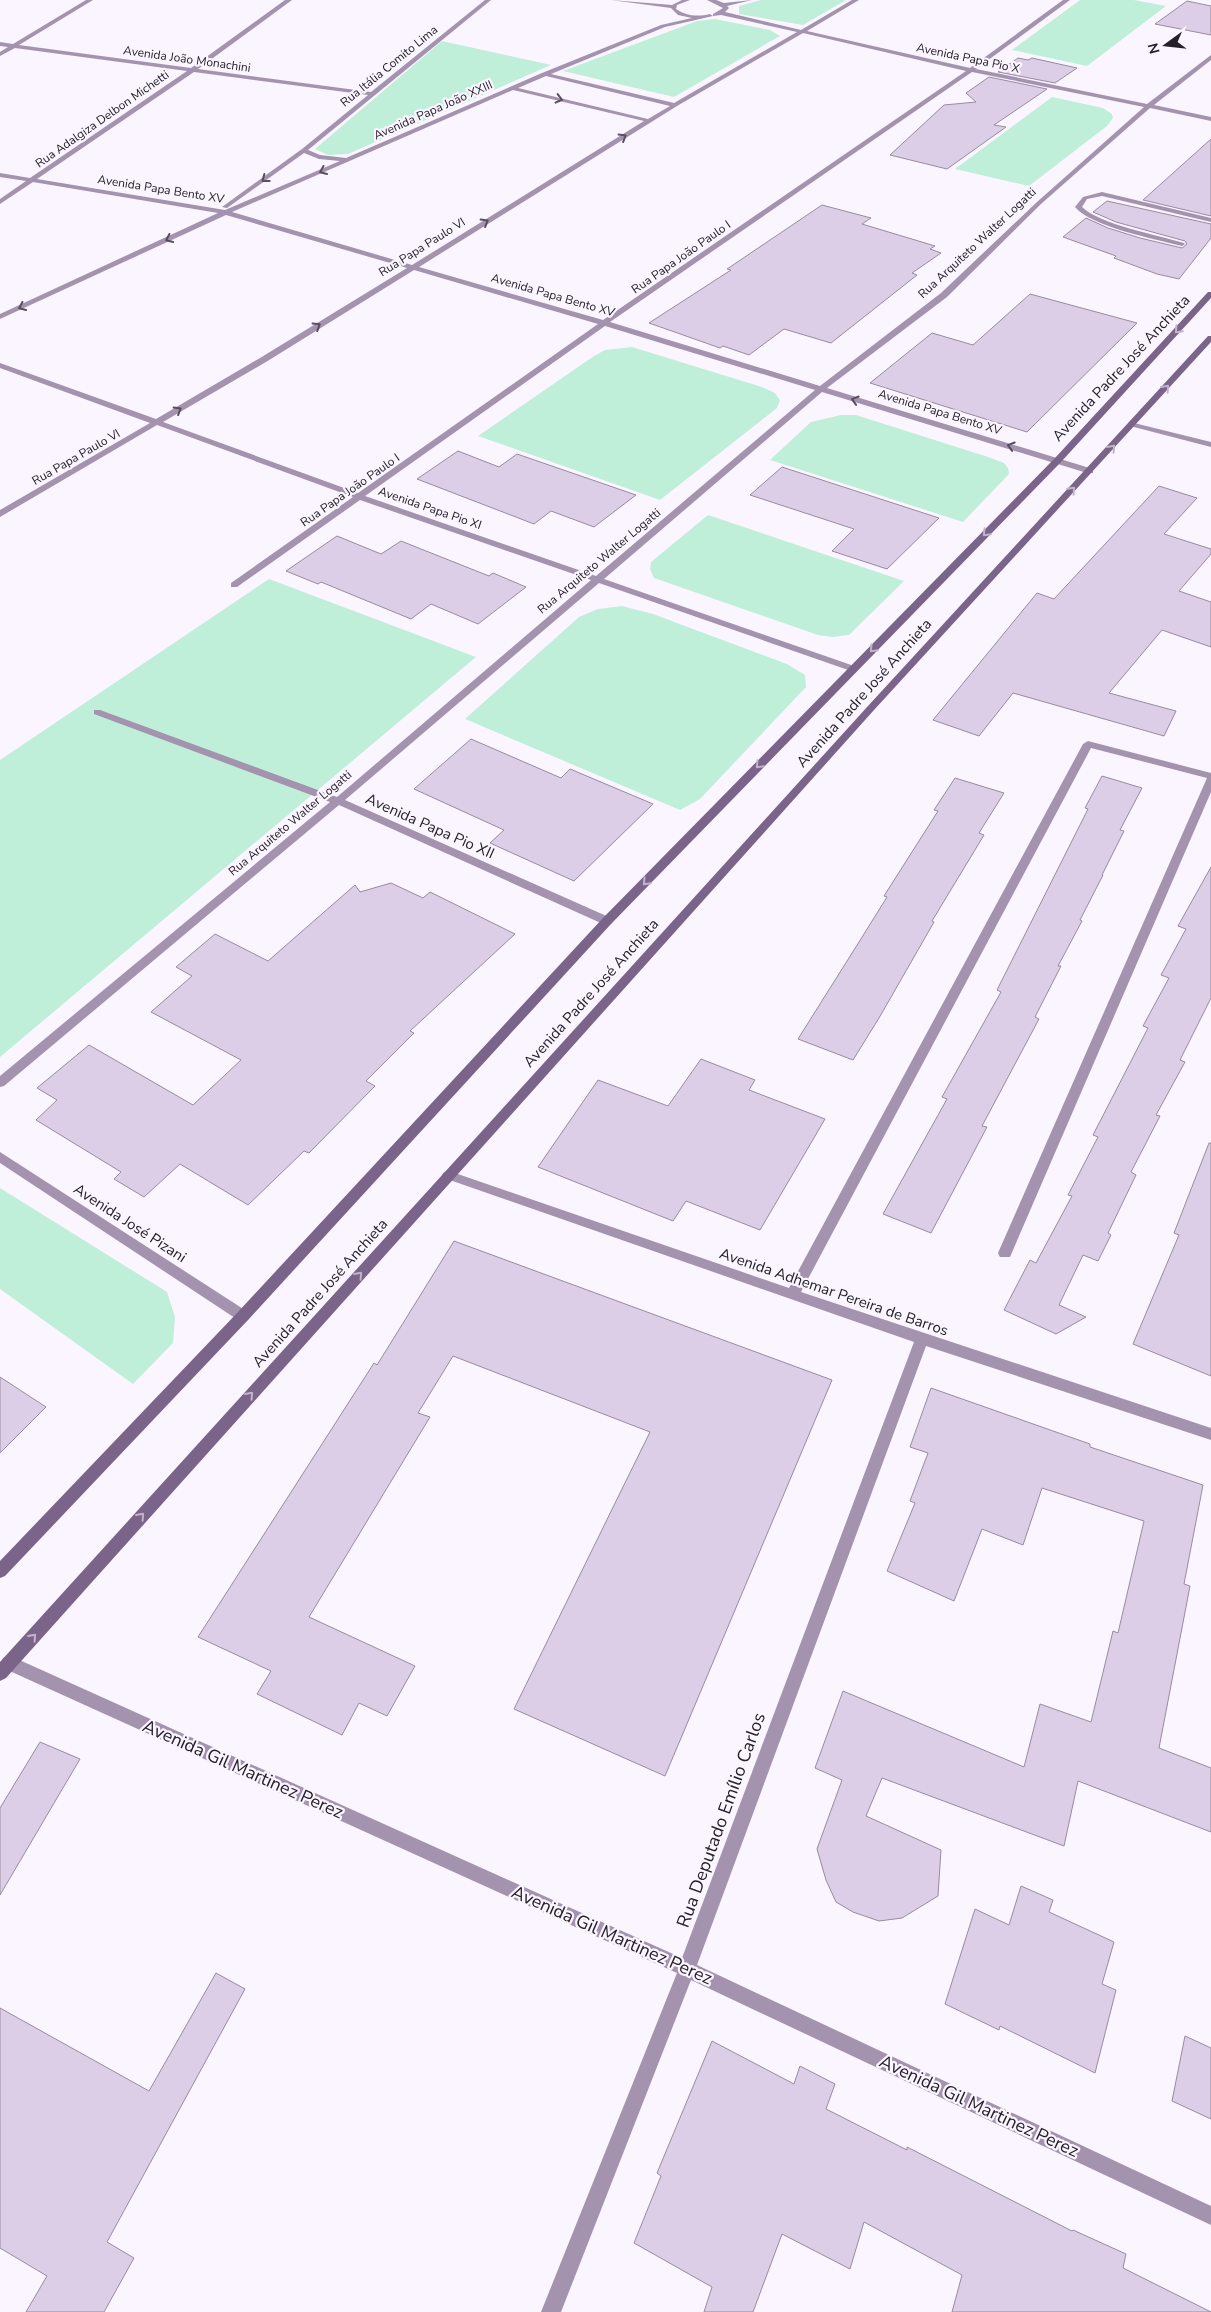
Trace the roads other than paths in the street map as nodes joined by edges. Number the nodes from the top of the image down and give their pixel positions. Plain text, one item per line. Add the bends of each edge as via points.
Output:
1 (90, 0) edge
2 (290, 0) edge
3 (488, 0) edge
4 (614, 0) edge
5 (687, 0) edge
6 (710, 0) edge
7 (749, 0) edge
8 (856, 0) edge
9 (1067, 0) edge
10 (724, 5) junction
11 (674, 9) junction
12 (721, 13) junction
13 (710, 16) junction
14 (664, 26) junction
15 (802, 32) junction
16 (0, 44) edge
17 (14, 46) junction
18 (0, 54) edge
19 (1211, 57) edge
20 (971, 70) junction
21 (191, 71) junction
22 (544, 74) junction
23 (512, 88) junction
24 (372, 94) junction
25 (675, 105) junction
26 (1149, 106) junction
27 (1211, 119) edge
28 (650, 121) junction
29 (304, 150) junction
30 (350, 159) junction
31 (0, 175) edge
32 (34, 180) junction
33 (0, 202) edge
34 (220, 211) junction
35 (228, 212) junction
36 (213, 218) junction
37 (1211, 220) edge
38 (1182, 244) dead end
39 (411, 266) junction
40 (1211, 294) edge
41 (0, 317) edge
42 (604, 323) junction
43 (1211, 338) edge
44 (0, 365) edge
45 (821, 389) junction
46 (155, 423) junction
47 (1133, 424) junction
48 (1211, 445) edge
49 (1058, 460) junction
50 (1090, 471) junction
51 (360, 497) junction
52 (0, 514) edge
53 (598, 579) junction
54 (234, 585) dead end
55 (854, 669) junction
56 (97, 712) dead end
57 (1211, 776) edge
58 (1211, 780) edge
59 (338, 801) junction
60 (607, 921) junction
61 (0, 1082) edge
62 (0, 1156) edge
63 (448, 1175) junction
64 (1005, 1253) dead end
65 (792, 1295) junction
66 (243, 1316) junction
67 (922, 1339) junction
68 (1211, 1434) edge
69 (0, 1571) edge
70 (4, 1668) edge
71 (687, 1969) junction
72 (1211, 2216) edge
73 (550, 2312) edge

1 - 17 street
2 - 21 street, Rua Adalgiza Delbon Michetti
3 - 24 street, Rua Itália Comito Lima
4 - 11 street
5 - 11 street
6 - 10 street
7 - 10 street
8 - 15 street, Rua Papa Paulo VI
9 - 20 street, Rua Papa João Paulo I
10 - 12 street via 726,8
11 - 13 street via 686,16
11 - 14 street
12 - 13 street
12 - 15 street, Avenida Papa Pio X
13 - 14 street, Avenida Papa João XXIII
14 - 22 street, Avenida Papa João XXIII
15 - 20 street, Avenida Papa Pio X
15 - 25 street, Rua Papa Paulo VI
16 - 17 street, Avenida João Monachini
17 - 18 street
17 - 21 street, Avenida João Monachini
19 - 26 street, Rua Arquiteto Walter Logatti
20 - 26 street, Avenida Papa Pio X
20 - 42 street, Rua Papa João Paulo I
21 - 24 street, Avenida João Monachini
21 - 32 street, Rua Adalgiza Delbon Michetti
22 - 23 street, Avenida Papa João XXIII
22 - 25 street
23 -> 28 street
23 - 30 street, Avenida Papa João XXIII
24 - 29 street, Rua Itália Comito Lima
25 - 28 street, Rua Papa Paulo VI
26 - 27 street, Avenida Papa Pio X
26 - 45 street, Rua Arquiteto Walter Logatti via 1039,204 944,295
39 -> 28 street, Rua Papa Paulo VI
29 - 30 street via 319,158
29 -> 34 street, Rua Itália Comito Lima
30 -> 35 street, Avenida Papa João XXIII
31 - 32 street, Avenida Papa Bento XV
32 - 33 street, Rua Adalgiza Delbon Michetti
32 - 34 street, Avenida Papa Bento XV
34 - 35 street, Avenida Papa Bento XV
34 - 36 street, Avenida Papa João XXIII
35 - 36 street, Avenida Papa João XXIII
35 - 39 street, Avenida Papa Bento XV
36 -> 41 street, Avenida Papa João XXIII
37 - 38 street via 1102,194 1085,198 1078,207 1093,219
39 - 42 street, Avenida Papa Bento XV
46 -> 39 street, Rua Papa Paulo VI via 263,360
40 -> 49 main road, Avenida Padre José Anchieta
42 - 45 street, Avenida Papa Bento XV
42 - 51 street, Rua Papa João Paulo I
47 -> 43 main road, Avenida Padre José Anchieta
44 - 46 street, Avenida Papa Pio XI
49 -> 45 street, Avenida Papa Bento XV
45 - 53 street, Rua Arquiteto Walter Logatti
46 - 51 street, Avenida Papa Pio XI
46 - 52 street, Rua Papa Paulo VI
47 - 48 street
50 -> 47 main road, Avenida Padre José Anchieta
49 - 50 street, Avenida Papa Bento XV
49 -> 55 main road, Avenida Padre José Anchieta
63 -> 50 main road, Avenida Padre José Anchieta via 864,715
51 - 53 street, Avenida Papa Pio XI
51 - 54 street, Rua Papa João Paulo I
53 - 55 street, Avenida Papa Pio XI
53 - 59 street, Rua Arquiteto Walter Logatti
55 -> 60 main road, Avenida Padre José Anchieta
56 - 59 street, Avenida Papa Pio XII
57 - 65 street via 1088,744
58 - 64 street
59 - 60 street, Avenida Papa Pio XII
59 - 61 street, Rua Arquiteto Walter Logatti
60 - 66 main road, Avenida Padre José Anchieta
62 - 66 street, Avenida José Pizani
63 - 65 street, Avenida Adhemar Pereira de Barros
70 -> 63 main road, Avenida Padre José Anchieta
65 - 67 street, Avenida Adhemar Pereira de Barros
66 - 69 main road, Avenida Padre José Anchieta
67 - 68 street, Avenida Adhemar Pereira de Barros
67 - 71 street, Rua Deputado Emílio Carlos
70 - 71 street, Avenida Gil Martinez Perez
71 - 72 street, Avenida Gil Martinez Perez
71 - 73 street, Rua Deputado Emílio Carlos

